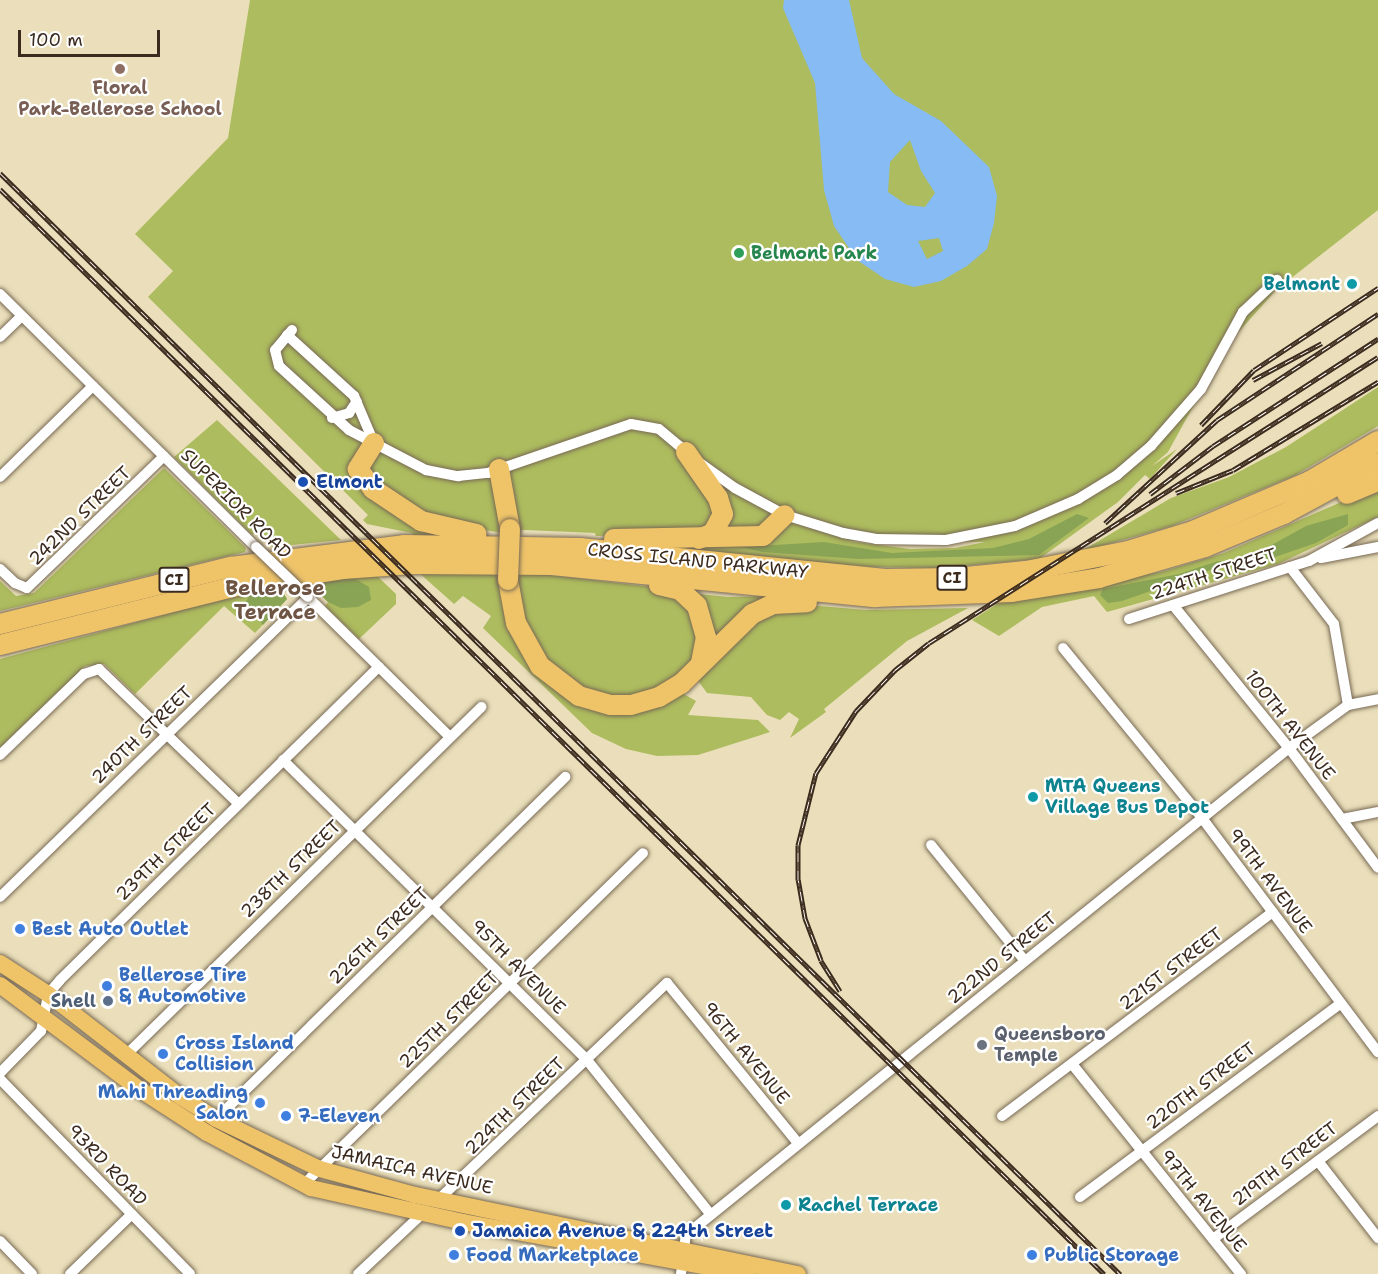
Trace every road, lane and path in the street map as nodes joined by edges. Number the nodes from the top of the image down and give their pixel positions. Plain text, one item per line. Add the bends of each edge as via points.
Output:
1 (1276, 280) dead end
2 (0, 294) edge
3 (22, 316) junction
4 (0, 337) edge
5 (93, 386) junction
6 (357, 402) junction
7 (332, 418) junction
8 (374, 443) junction
9 (1377, 447) edge
10 (686, 452) junction
11 (164, 456) junction
12 (500, 469) junction
13 (0, 477) edge
14 (1378, 481) edge
15 (785, 515) junction
16 (1378, 524) edge
17 (506, 537) junction
18 (1233, 537) junction
19 (699, 539) junction
20 (543, 546) junction
21 (1378, 547) edge
22 (1309, 561) junction
23 (1290, 567) junction
24 (0, 569) edge
25 (620, 572) junction
26 (308, 597) junction
27 (875, 597) junction
28 (1173, 605) junction
29 (62, 608) junction
30 (0, 616) edge
31 (94, 619) junction
32 (1129, 619) dead end
33 (0, 624) edge
34 (0, 645) edge
35 (1063, 648) dead end
36 (0, 655) edge
37 (701, 663) junction
38 (379, 667) junction
39 (1378, 699) edge
40 (1348, 705) junction
41 (482, 707) dead end
42 (167, 734) junction
43 (450, 737) junction
44 (1289, 748) junction
45 (0, 755) edge
46 (283, 760) junction
47 (565, 777) dead end
48 (239, 804) junction
49 (1378, 812) edge
50 (1202, 818) junction
51 (1342, 819) junction
52 (355, 830) junction
53 (931, 845) dead end
54 (643, 853) dead end
55 (1378, 868) edge
56 (0, 897) edge
57 (433, 906) junction
58 (1273, 912) junction
59 (1025, 961) junction
60 (0, 963) edge
61 (511, 982) junction
62 (667, 982) joint
63 (0, 985) edge
64 (48, 994) junction
65 (1341, 1003) junction
66 (44, 1015) junction
67 (1378, 1052) edge
68 (125, 1056) junction
69 (587, 1060) junction
70 (1072, 1064) junction
71 (0, 1072) edge
72 (0, 1078) edge
73 (1002, 1116) dead end
74 (1378, 1116) edge
75 (216, 1119) junction
76 (799, 1144) junction
77 (1142, 1150) junction
78 (1318, 1161) junction
79 (320, 1169) junction
80 (303, 1185) junction
81 (1080, 1197) dead end
82 (440, 1200) junction
83 (132, 1214) junction
84 (421, 1214) junction
85 (711, 1215) junction
86 (1378, 1238) edge
87 (1213, 1239) junction
88 (0, 1241) edge
89 (683, 1262) edge
90 (32, 1274) edge
91 (70, 1274) edge
92 (190, 1274) edge
93 (358, 1274) edge
94 (747, 1274) edge
95 (798, 1274) edge
96 (1241, 1274) edge

1 - 15 street via 1239,317 1209,377 1173,424 1117,475 1064,507 998,530 928,540 876,539
2 - 3 street, SUPERIOR ROAD
3 - 4 street
3 - 5 street, SUPERIOR ROAD
5 - 11 street, SUPERIOR ROAD
5 - 13 street
6 - 7 street via 349,413
6 - 7 street via 289,333 275,350 276,363
6 - 8 street
7 - 8 street
8 - 12 street via 414,466 438,473 467,476
8 - 17 highway via 358,469 366,483 384,498 421,521
9 - 18 highway, CROSS ISLAND PARKWAY / CI via 1310,502
9 - 20 highway, CROSS ISLAND PARKWAY / CI via 1270,500 1193,531 1105,556 1008,573 956,578 853,577
10 - 12 street via 659,429 632,424
10 - 15 street via 735,488
10 - 19 highway via 718,498 723,514 713,533
11 - 24 street, 242ND STREET via 36,582 24,588
11 - 26 street, SUPERIOR ROAD, bridge
12 - 17 highway
14 - 18 highway via 1292,521
15 - 19 highway via 763,536
16 - 22 street, 224TH STREET
17 - 20 highway, CROSS ISLAND PARKWAY / CI
17 - 29 highway, CROSS ISLAND PARKWAY / CI via 301,555 198,574
17 - 37 highway, bridge via 512,612 526,645 549,675 579,696 611,705 650,701 681,684
18 - 27 highway, CROSS ISLAND PARKWAY / CI via 1153,564 1070,583 987,595
19 - 20 highway via 582,538
21 - 22 street, 224TH STREET
22 - 23 street, 224TH STREET
23 - 28 street, 224TH STREET
23 - 40 street via 1334,624
25 - 27 highway, CROSS ISLAND PARKWAY / CI
25 - 31 highway, CROSS ISLAND PARKWAY / CI via 525,563 367,567 244,584
25 - 37 highway via 680,590 693,601 705,628
26 - 38 street, SUPERIOR ROAD
26 - 42 street, 240TH STREET
27 - 37 highway via 765,607 746,618
28 - 32 street, 224TH STREET
28 - 44 street, 100TH AVENUE
29 - 30 highway
29 - 33 highway, CROSS ISLAND PARKWAY / CI
31 - 34 highway, CROSS ISLAND PARKWAY / CI
31 - 36 highway
35 - 50 street, 99TH AVENUE
38 - 43 street, SUPERIOR ROAD
38 - 46 street, 239TH STREET
39 - 40 street, 222ND STREET
40 - 44 street, 222ND STREET
41 - 43 street, 238TH STREET
42 - 45 street via 107,674 94,669 84,674
42 - 48 street
42 - 56 street, 240TH STREET
43 - 52 street, 238TH STREET
44 - 50 street, 222ND STREET
44 - 51 street, 100TH AVENUE
46 - 48 street, 239TH STREET
46 - 52 street, 95TH AVENUE
47 - 57 street, 226TH STREET
48 - 64 street, 239TH STREET
49 - 51 street
50 - 58 street, 99TH AVENUE
50 - 59 street, 222ND STREET
51 - 55 street, 100TH AVENUE
52 - 57 street, 95TH AVENUE
52 - 68 street, 238TH STREET
53 - 59 street
54 - 61 street, 225TH STREET
57 - 61 street, 95TH AVENUE
57 - 75 street, 226TH STREET
58 - 65 street, 99TH AVENUE
58 - 70 street, 221ST STREET
59 - 76 street, 222ND STREET
60 - 64 main road, JAMAICA AVENUE
61 - 69 street, 95TH AVENUE
61 - 79 street, 225TH STREET
62 - 69 street, 224TH STREET
62 - 76 street, 96TH AVENUE
63 - 66 main road, JAMAICA AVENUE
64 - 66 street
64 - 68 main road, JAMAICA AVENUE
65 - 67 street, 99TH AVENUE
65 - 77 street, 220TH STREET
66 - 71 street via 41,1031
66 - 80 main road, JAMAICA AVENUE via 107,1066 207,1133
68 - 75 main road, JAMAICA AVENUE
69 - 82 street, 224TH STREET
69 - 85 street, 95TH AVENUE
70 - 73 street, 221ST STREET
70 - 77 street, 97TH AVENUE
72 - 83 street, 93RD ROAD
74 - 78 street, 219TH STREET
75 - 79 main road, JAMAICA AVENUE
76 - 85 street, 222ND STREET
77 - 81 street, 220TH STREET
77 - 87 street, 97TH AVENUE
78 - 86 street
78 - 87 street, 219TH STREET
79 - 80 street, 225TH STREET
79 - 82 main road, JAMAICA AVENUE
80 - 84 main road, JAMAICA AVENUE
82 - 84 street, 224TH STREET
82 - 89 main road, JAMAICA AVENUE
83 - 91 street
83 - 92 street, 93RD ROAD
84 - 89 main road, JAMAICA AVENUE
84 - 93 street, 224TH STREET
85 - 89 street, 222ND STREET via 686,1235
87 - 96 street, 97TH AVENUE
88 - 90 street
89 - 94 main road, JAMAICA AVENUE
89 - 95 main road, JAMAICA AVENUE

